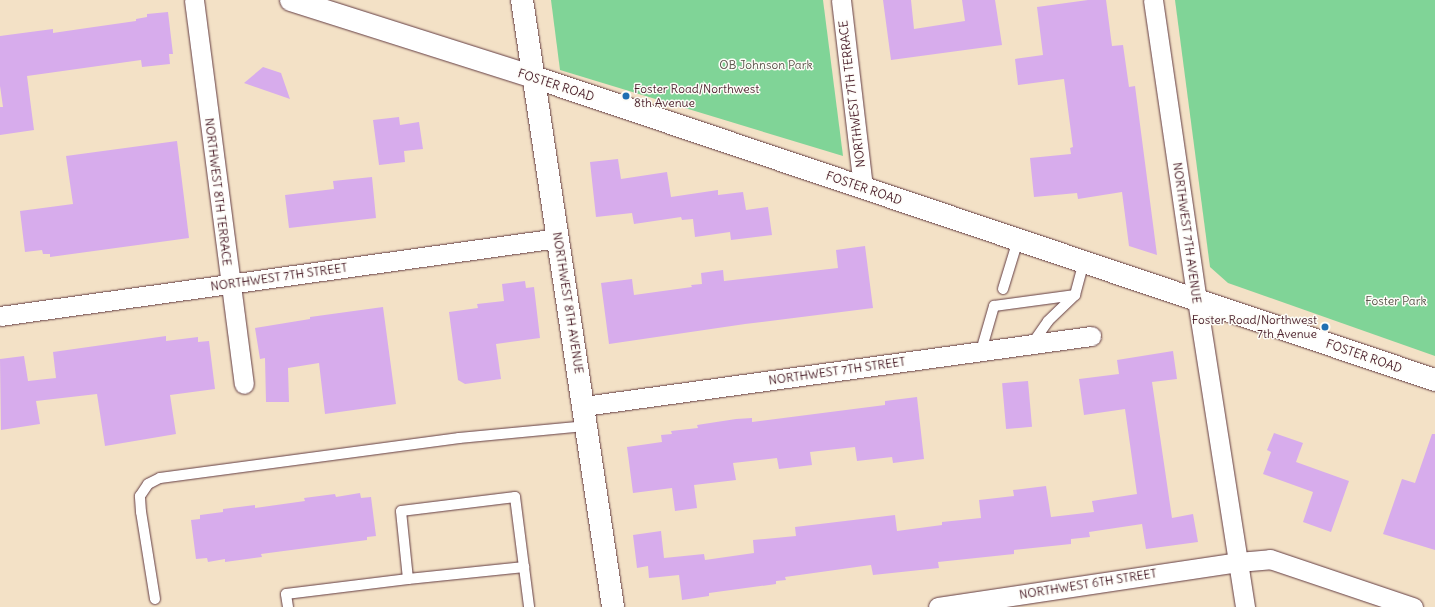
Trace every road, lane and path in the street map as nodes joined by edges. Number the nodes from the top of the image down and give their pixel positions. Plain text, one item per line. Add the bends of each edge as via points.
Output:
1 (194, 0) edge
2 (291, 0) edge
3 (522, 0) edge
4 (842, 0) edge
5 (1153, 0) edge
6 (534, 77) junction
7 (863, 187) junction
8 (558, 238) junction
9 (1018, 240) junction
10 (1084, 262) junction
11 (230, 283) junction
12 (1003, 288) dead end
13 (1074, 295) junction
14 (1197, 300) junction
15 (0, 316) edge
16 (1091, 336) dead end
17 (1032, 344) junction
18 (980, 351) junction
19 (1435, 380) edge
20 (244, 384) dead end
21 (585, 416) junction
22 (1238, 562) junction
23 (524, 567) junction
24 (408, 579) junction
25 (154, 599) dead end
26 (288, 607) edge
27 (529, 607) edge
28 (613, 607) edge
29 (938, 607) edge
30 (1245, 607) edge
31 (1413, 607) edge

1 - 11 street, NORTHWEST 8TH TERRACE
2 - 6 street, FOSTER ROAD
3 - 6 street, NORTHWEST 8TH AVENUE
4 - 7 street, NORTHWEST 7TH TERRACE
5 - 14 street, NORTHWEST 7TH AVENUE
6 - 7 street, FOSTER ROAD
6 - 8 street, NORTHWEST 8TH AVENUE
7 - 9 street, FOSTER ROAD
8 - 11 street, NORTHWEST 7TH STREET
8 - 21 street, NORTHWEST 8TH AVENUE
9 - 10 street, FOSTER ROAD
9 - 12 lane
10 - 13 lane
10 - 14 street, FOSTER ROAD
11 - 15 street, NORTHWEST 7TH STREET
11 - 20 street, NORTHWEST 8TH TERRACE
13 - 17 lane via 1048,321
13 - 18 lane via 994,306
14 - 19 street, FOSTER ROAD
14 - 22 street, NORTHWEST 7TH AVENUE
16 - 17 street, NORTHWEST 7TH STREET
17 - 18 street, NORTHWEST 7TH STREET
18 - 21 street, NORTHWEST 7TH STREET
21 - 25 lane via 459,438 160,478 148,484 140,496
21 - 28 street, NORTHWEST 8TH AVENUE
22 - 29 street, NORTHWEST 6TH STREET
22 - 30 street, NORTHWEST 7TH AVENUE
22 - 31 street, NORTHWEST 6TH STREET via 1270,559
23 - 24 lane
23 - 24 lane via 516,497 401,511
23 - 27 lane
24 - 26 lane via 286,594

